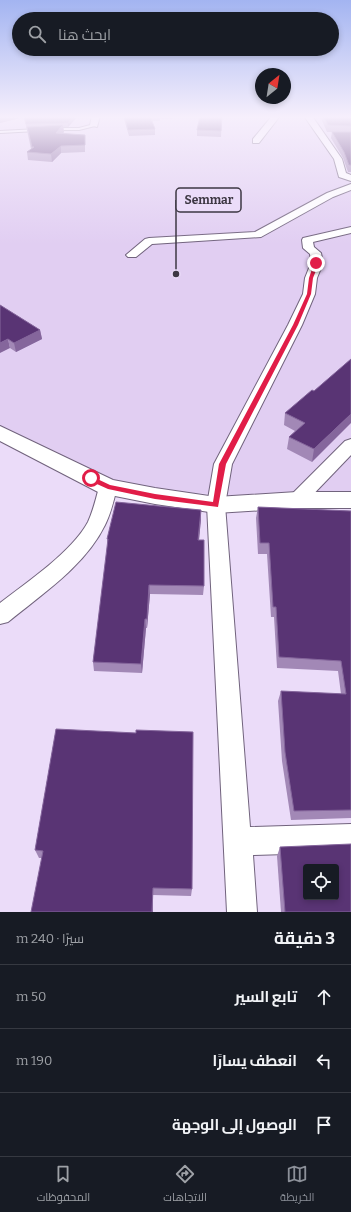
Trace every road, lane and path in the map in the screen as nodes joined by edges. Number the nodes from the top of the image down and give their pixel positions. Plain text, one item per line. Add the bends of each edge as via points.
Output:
1 (342, 159) edge
2 (347, 177) edge
3 (351, 187) edge
4 (351, 230) edge
5 (132, 255) dead end
6 (0, 432) edge
7 (351, 446) edge
8 (108, 487) junction
9 (297, 500) junction
10 (351, 500) edge
11 (216, 505) junction
12 (0, 615) edge
13 (351, 838) edge
14 (238, 841) junction
15 (242, 912) edge

1 - 2 street
2 - 3 street
3 - 5 street via 323,198 256,235 149,241
4 - 11 street via 307,240 309,248 315,253 316,263 309,294 222,464
6 - 8 street
7 - 9 street
8 - 11 street
8 - 12 street via 102,510 93,529 73,555
9 - 10 street
9 - 11 street
11 - 14 street
13 - 14 street
14 - 15 street

